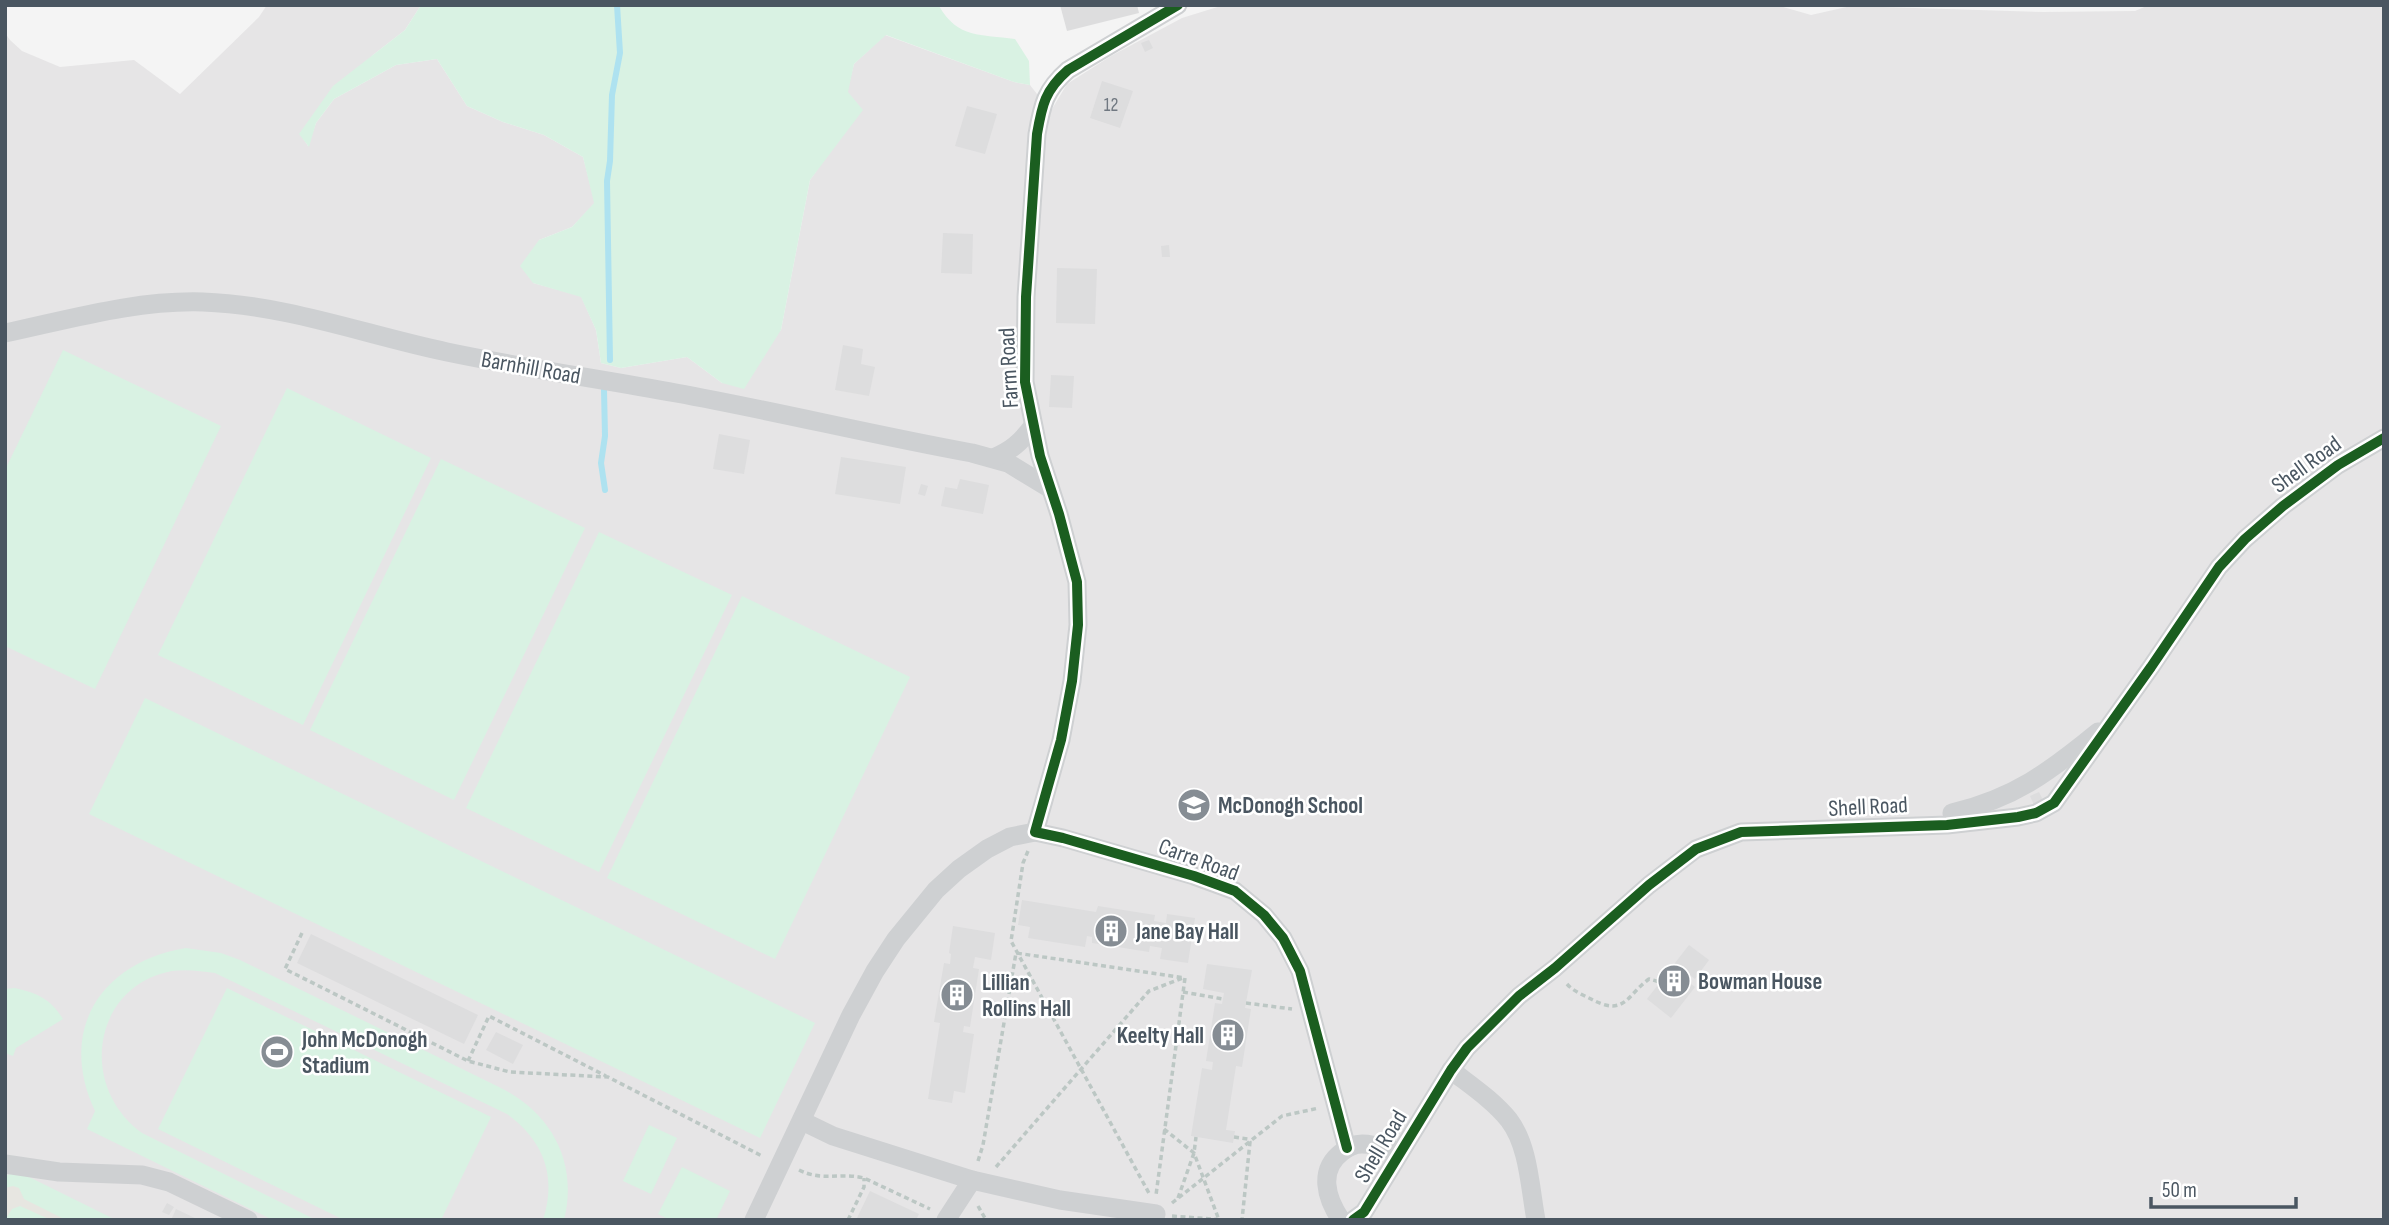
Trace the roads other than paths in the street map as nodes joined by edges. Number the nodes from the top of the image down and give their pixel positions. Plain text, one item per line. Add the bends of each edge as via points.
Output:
1 (1178, 5) edge
2 (5, 333) edge
3 (1033, 426) junction
4 (2384, 438) edge
5 (993, 458) junction
6 (1049, 488) junction
7 (2113, 719) junction
8 (1907, 825) junction
9 (1035, 832) junction
10 (1451, 1070) junction
11 (802, 1121) junction
12 (1347, 1148) junction
13 (1400, 1152) junction
14 (5, 1164) edge
15 (972, 1180) junction
16 (1155, 1217) edge
17 (946, 1219) edge
18 (248, 1220) edge
19 (754, 1220) edge
20 (1341, 1220) edge
21 (1353, 1220) edge
22 (1536, 1220) edge

1 - 3 street, Farm Road via 1068,70 1047,95 1037,134 1027,297 1025,382
2 - 5 street, Barnhill Road via 135,305 205,302 251,306 447,352 678,393
3 - 5 street via 1022,441
3 - 6 street, Farm Road
4 - 7 street, Shell Road via 2338,465 2245,540 2212,577
5 - 6 street, Barnhill Road via 1025,471
6 - 9 street, Farm Road via 1077,582 1078,625 1061,740
7 - 8 street, Shell Road via 2015,792 1979,807
7 - 8 street, Shell Road via 2054,803 2036,813 1947,825
8 - 10 street, Shell Road via 1741,832 1696,849 1491,1021
9 - 11 street via 1010,837 959,869 896,939 851,1015
9 - 12 street, Carre Road via 1194,876 1235,891 1265,915 1300,971
10 - 13 street, Shell Road
10 - 22 street via 1514,1128 1524,1154
11 - 15 street via 833,1136
11 - 19 street
12 - 13 street via 1360,1144
12 - 20 street via 1332,1159 1327,1173 1327,1191
13 - 21 street, Shell Road via 1364,1212
14 - 18 street via 59,1172 142,1175 169,1182
15 - 16 street
15 - 17 street

